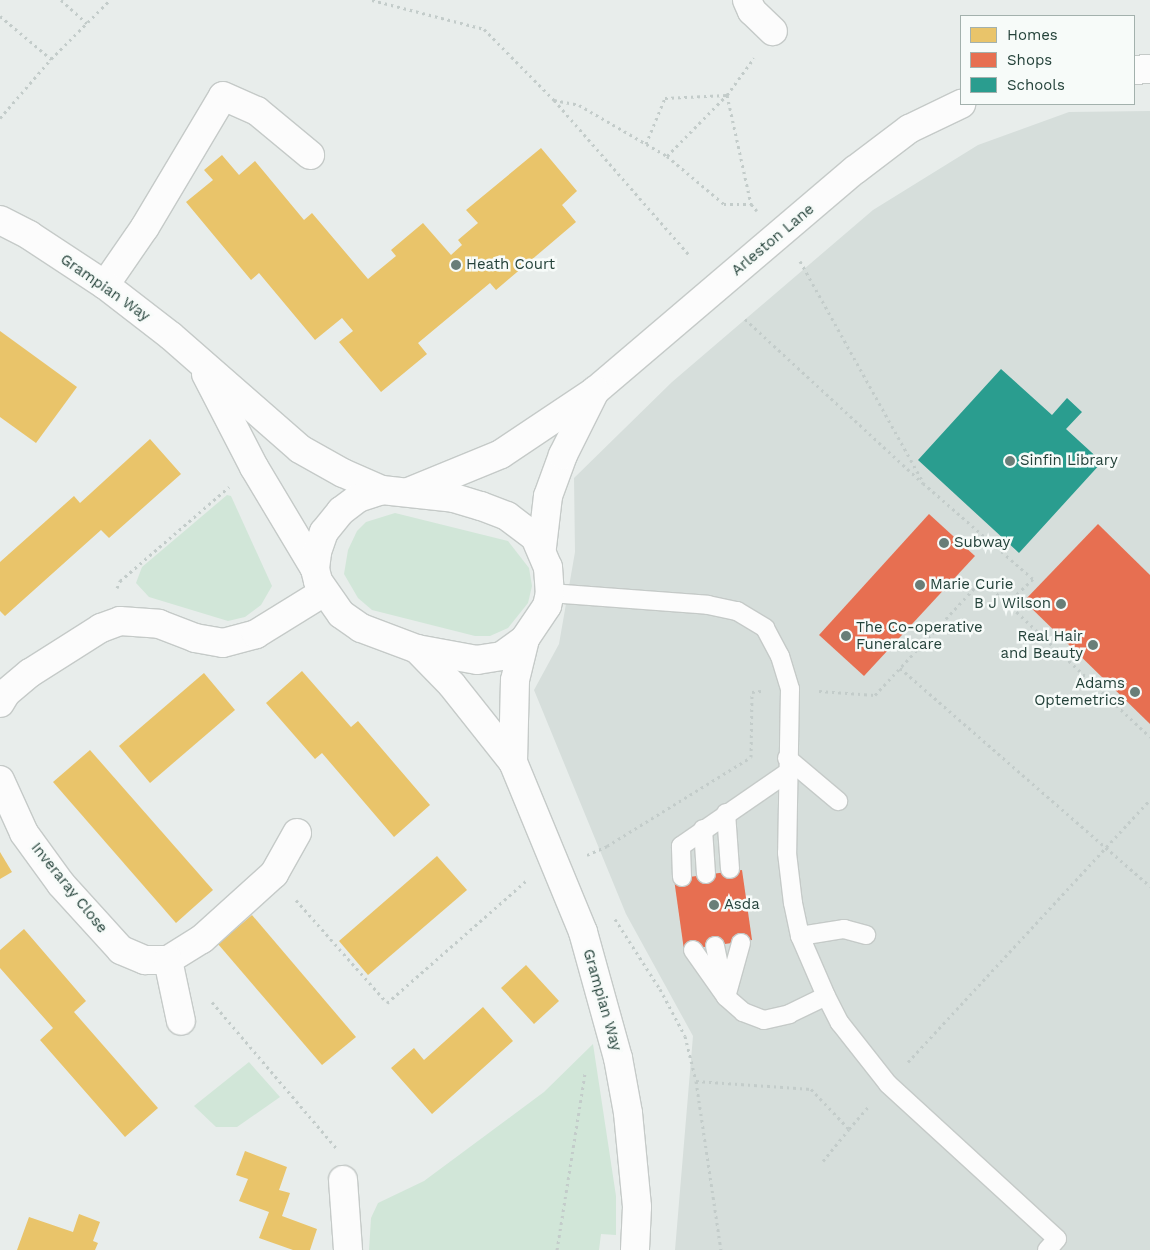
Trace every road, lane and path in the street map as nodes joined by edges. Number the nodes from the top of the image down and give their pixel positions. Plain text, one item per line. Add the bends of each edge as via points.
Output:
1 (61, 0) edge
2 (110, 0) edge
3 (372, 0) edge
4 (747, 0) edge
5 (0, 16) edge
6 (88, 24) junction
7 (773, 31) joint
8 (51, 59) junction
9 (1150, 69) edge
10 (1135, 70) edge
11 (728, 95) junction
12 (960, 105) edge
13 (0, 118) edge
14 (646, 144) dead end
15 (310, 155) dead end
16 (667, 156) dead end
17 (751, 204) dead end
18 (0, 220) edge
19 (689, 255) dead end
20 (105, 285) junction
21 (745, 318) dead end
22 (202, 366) junction
23 (595, 391) junction
24 (254, 467) junction
25 (382, 490) junction
26 (411, 491) junction
27 (542, 547) junction
28 (319, 580) junction
29 (550, 593) junction
30 (1007, 603) junction
31 (101, 628) junction
32 (525, 639) junction
33 (417, 649) junction
34 (900, 668) junction
35 (790, 689) junction
36 (2, 695) edge
37 (1150, 737) edge
38 (512, 762) junction
39 (787, 765) junction
40 (0, 780) edge
41 (1150, 800) edge
42 (838, 801) dead end
43 (726, 813) junction
44 (703, 829) junction
45 (297, 833) dead end
46 (1106, 846) junction
47 (730, 869) dead end
48 (706, 874) dead end
49 (682, 877) dead end
50 (524, 882) dead end
51 (1150, 886) edge
52 (528, 891) dead end
53 (583, 932) junction
54 (866, 935) dead end
55 (800, 936) junction
56 (741, 942) dead end
57 (715, 946) dead end
58 (693, 950) dead end
59 (169, 967) junction
60 (826, 996) junction
61 (726, 997) junction
62 (181, 1021) dead end
63 (585, 1071) dead end
64 (696, 1081) junction
65 (888, 1084) junction
66 (849, 1129) junction
67 (823, 1161) dead end
68 (344, 1180) joint
69 (348, 1250) edge
70 (557, 1250) edge
71 (636, 1250) edge
72 (721, 1250) edge
73 (1047, 1250) edge

1 - 6 path
2 - 6 path
3 - 19 path via 484,29 554,100
4 - 7 street via 752,11
5 - 8 path
6 - 8 path
7 - 11 path
8 - 13 path
9 - 10 street
11 - 14 path via 665,98
11 - 16 path
11 - 17 path
12 - 23 street, Arleston Lane via 909,129 855,170
15 - 20 street via 257,111 223,96 145,227
18 - 20 street, Grampian Way
20 - 22 street, Grampian Way via 171,336
21 - 30 path via 923,483 1033,579
22 - 24 street, Grampian Way
22 - 25 street, Grampian Way via 300,449
23 - 26 street, Arleston Lane via 501,454
23 - 27 street, Arleston Lane via 563,455 548,496
24 - 28 street, Grampian Way
24 - 31 path via 120,581
25 - 26 street
25 - 28 street via 358,498 341,511 324,532
26 - 27 street via 454,498 507,516 525,527
27 - 29 street
28 - 31 street via 256,634 223,642 195,638 159,624 136,621 120,621
28 - 33 street, Grampian Way via 341,614 361,628
29 - 32 street via 546,606
29 - 35 lane via 708,604 737,611 765,628 780,656
30 - 34 path via 982,580
30 - 37 path
31 - 36 street via 30,673
32 - 33 street, Grampian Way via 502,656 477,660
32 - 38 street, Grampian Way via 515,680
33 - 38 street, Grampian Way via 452,685
34 - 35 path via 875,695
34 - 46 path
35 - 39 lane
38 - 53 street, Grampian Way
39 - 42 lane
39 - 43 lane
39 - 55 lane via 787,853
40 - 59 street, Inveraray Close via 24,833 90,919 122,950
41 - 46 path
43 - 44 lane
43 - 47 lane
44 - 48 lane
44 - 49 lane via 681,846
45 - 59 street via 274,874
46 - 51 path
46 - 65 path
50 - 52 path
53 - 64 path via 616,919 685,1036
53 - 71 street, Grampian Way via 618,1058 628,1113 637,1207
54 - 55 lane via 844,929
55 - 60 lane
56 - 61 lane
57 - 61 lane
58 - 61 lane
59 - 62 street
59 - 68 path via 201,990 337,1145
60 - 61 lane via 789,1014 764,1020 743,1012
60 - 65 lane via 840,1023
63 - 70 path
64 - 66 path via 810,1090
64 - 72 path
65 - 66 path
65 - 73 lane via 1057,1239
66 - 67 path
68 - 69 street

